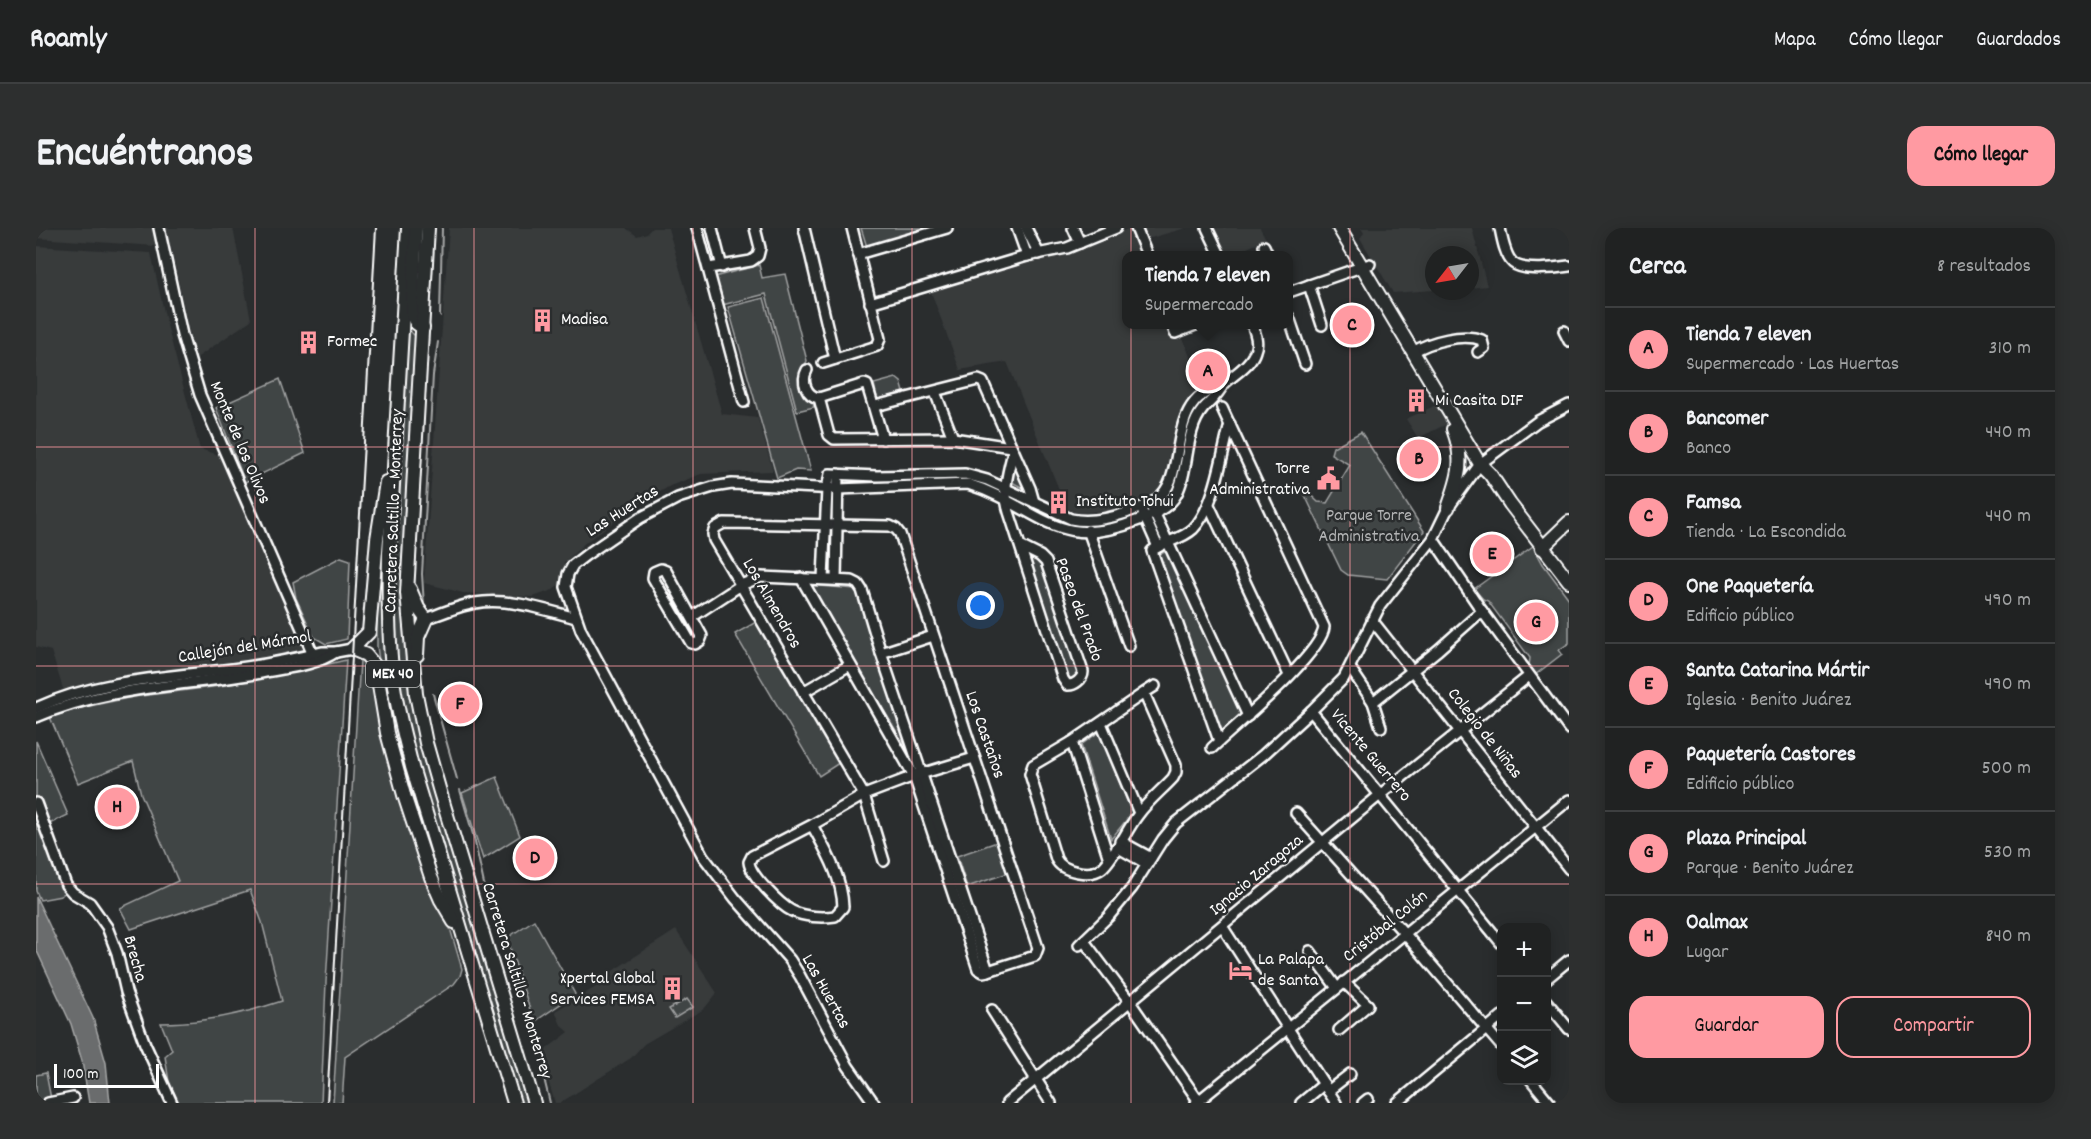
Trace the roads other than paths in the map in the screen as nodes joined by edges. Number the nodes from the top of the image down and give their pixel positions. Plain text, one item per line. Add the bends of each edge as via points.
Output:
1 (159, 228) edge
2 (408, 228) edge
3 (416, 228) edge
4 (428, 228) edge
5 (697, 228) edge
6 (712, 228) edge
7 (755, 228) edge
8 (804, 228) edge
9 (852, 228) edge
10 (946, 228) edge
11 (1017, 228) edge
12 (1026, 228) edge
13 (1073, 228) edge
14 (1116, 228) edge
15 (1136, 228) edge
16 (1207, 228) edge
17 (1340, 228) edge
18 (1348, 228) edge
19 (1500, 228) edge
20 (1080, 243) junction
21 (1145, 251) edge
22 (1218, 251) edge
23 (858, 254) junction
24 (1039, 254) junction
25 (1027, 256) junction
26 (1366, 266) junction
27 (1569, 266) edge
28 (723, 267) junction
29 (709, 268) junction
30 (1309, 285) junction
31 (1293, 290) edge
32 (870, 303) junction
33 (1322, 325) dead end
34 (423, 328) junction
35 (1293, 328) edge
36 (1253, 329) edge
37 (1564, 331) dead end
38 (1569, 341) edge
39 (1416, 350) junction
40 (1478, 352) dead end
41 (834, 360) junction
42 (823, 363) dead end
43 (1305, 364) dead end
44 (807, 370) dead end
45 (1222, 386) junction
46 (935, 392) junction
47 (1440, 397) junction
48 (819, 398) junction
49 (744, 402) dead end
50 (1569, 405) edge
51 (875, 406) junction
52 (1222, 408) dead end
53 (1230, 424) junction
54 (953, 438) junction
55 (883, 439) junction
56 (1012, 449) junction
57 (395, 455) junction
58 (1483, 462) junction
59 (833, 475) junction
60 (1005, 488) junction
61 (827, 489) junction
62 (838, 489) junction
63 (1005, 499) junction
64 (1034, 502) junction
65 (1209, 505) junction
66 (1146, 506) junction
67 (1449, 508) junction
68 (1155, 513) junction
69 (1145, 518) junction
70 (1085, 522) junction
71 (1569, 522) edge
72 (825, 524) junction
73 (838, 525) junction
74 (896, 529) joint
75 (1089, 533) junction
76 (1433, 539) junction
77 (1169, 542) junction
78 (1020, 546) junction
79 (1158, 547) junction
80 (1542, 548) junction
81 (407, 576) junction
82 (801, 578) junction
83 (823, 579) junction
84 (836, 580) junction
85 (1569, 581) edge
86 (741, 585) junction
87 (1482, 610) junction
88 (692, 617) junction
89 (576, 618) junction
90 (426, 619) junction
91 (1372, 620) junction
92 (933, 636) junction
93 (1129, 646) dead end
94 (352, 649) junction
95 (881, 653) junction
96 (314, 658) junction
97 (850, 665) junction
98 (1350, 668) junction
99 (1413, 671) junction
100 (1289, 675) junction
101 (1529, 676) junction
102 (166, 681) junction
103 (1155, 686) dead end
104 (803, 693) junction
105 (1144, 693) junction
106 (416, 694) junction
107 (1373, 702) junction
108 (36, 708) edge
109 (1311, 711) junction
110 (1248, 716) junction
111 (36, 717) edge
112 (1101, 723) junction
113 (1381, 727) dead end
114 (1569, 729) edge
115 (1461, 730) junction
116 (1072, 742) junction
117 (974, 758) junction
118 (918, 775) junction
119 (864, 795) junction
120 (1381, 795) junction
121 (1569, 800) edge
122 (36, 803) edge
123 (1139, 813) junction
124 (1296, 813) dead end
125 (812, 825) junction
126 (1536, 827) junction
127 (1322, 843) junction
128 (1118, 844) junction
129 (1109, 859) junction
130 (884, 861) dead end
131 (1149, 861) junction
132 (1569, 869) edge
133 (1458, 889) junction
134 (1222, 926) junction
135 (462, 933) junction
136 (1405, 934) junction
137 (1497, 938) edge
138 (1310, 951) dead end
139 (1569, 960) edge
140 (1548, 977) edge
141 (1341, 985) junction
142 (1130, 1002) junction
143 (1551, 1007) edge
144 (992, 1010) dead end
145 (1497, 1020) edge
146 (1288, 1028) junction
147 (1486, 1029) junction
148 (1569, 1029) edge
149 (1339, 1030) dead end
150 (1497, 1041) edge
151 (1350, 1074) dead end
152 (1036, 1080) junction
153 (1535, 1085) edge
154 (1326, 1088) junction
155 (73, 1098) dead end
156 (54, 1102) edge
157 (1198, 1102) edge
158 (172, 1103) edge
159 (514, 1103) edge
160 (534, 1103) edge
161 (874, 1103) edge
162 (1007, 1103) edge
163 (1051, 1103) edge
164 (1301, 1103) edge
165 (1336, 1103) edge
166 (1397, 1103) edge
167 (1550, 1103) edge

1 - 96 street, Monte de los Olivos via 182,335 200,395
2 - 57 main road, Carretera Saltillo - Monterrey / MEX 40
3 - 34 main road via 412,315
4 - 34 main road, Carretera Saltillo - Monterrey / MEX 40
5 - 29 street
6 - 28 street
7 - 28 street via 758,256
8 - 41 street
9 - 23 street
10 - 23 street
11 - 25 street
12 - 24 street
13 - 20 street
14 - 20 street
15 - 21 street
16 - 22 street
17 - 26 main road
18 - 26 main road
19 - 27 street via 1509,259 1517,266
20 - 24 street
23 - 32 street
24 - 25 street
25 - 32 street
26 - 30 street
26 - 39 main road
28 - 29 street
29 - 49 street
30 - 31 street
30 - 33 street
32 - 41 street via 880,343
34 - 81 main road, Carretera Saltillo - Monterrey / MEX 40
35 - 43 street
36 - 45 street, Las Huertas via 1255,353
37 - 38 street
39 - 40 street via 1473,336 1482,340 1484,348
39 - 47 main road
39 - 58 main road
41 - 42 street
44 - 48 street via 804,379 808,393
45 - 66 street, Las Huertas via 1210,389 1189,410 1169,484 1157,500
45 - 68 street, Las Huertas via 1194,424 1184,474 1174,499
46 - 51 street
46 - 54 street
46 - 56 street via 983,382
47 - 58 main road
47 - 67 main road via 1461,456
48 - 51 street via 864,384 869,387
48 - 55 street via 834,439
50 - 58 street, Vicente Guerrero via 1538,421
51 - 55 street
52 - 53 street
53 - 65 street
53 - 100 street via 1324,627 1321,639
54 - 55 street
54 - 56 street
56 - 60 street, Paseo del Prado
56 - 64 street
57 - 94 main road via 388,471 379,529 369,632
57 - 135 main road, Carretera Saltillo - Monterrey / MEX 40 via 388,607 393,680 412,767
58 - 67 street, Vicente Guerrero
58 - 80 main road
59 - 60 street via 965,474
59 - 61 street
59 - 62 street
60 - 63 street, Paseo del Prado
60 - 64 street
61 - 62 street, Las Huertas
61 - 72 street
61 - 89 street, Las Huertas via 732,484 694,492 666,504 573,565 566,587
62 - 63 street, Las Huertas via 968,484
62 - 73 street
63 - 75 street, Las Huertas via 1054,526
63 - 78 street, Paseo del Prado
64 - 70 street
65 - 77 street via 1193,528
65 - 100 street
66 - 68 street
66 - 69 street
66 - 70 street
67 - 76 street, Vicente Guerrero
68 - 69 street, Las Huertas
68 - 77 street
69 - 75 street, Las Huertas
69 - 79 street
70 - 75 street
71 - 80 main road
72 - 73 street, Los Almendros
72 - 83 street
72 - 86 street, Los Almendros via 719,524 714,540
73 - 74 street, Los Almendros
73 - 84 street
74 - 92 street, Los Castaños
75 - 93 street
76 - 87 street
76 - 91 street, Vicente Guerrero
77 - 79 street
77 - 110 street
78 - 78 street, Paseo del Prado via 1063,679 1067,685 1073,685 1083,672 1046,562
79 - 110 street via 1152,553 1216,744
80 - 85 main road
81 - 90 main road via 414,601
81 - 106 main road, Carretera Saltillo - Monterrey / MEX 40
82 - 83 street
82 - 86 street via 761,577
82 - 97 street
83 - 84 street
84 - 95 street via 852,581 862,590
86 - 88 street
86 - 104 street, Los Almendros
87 - 99 street
87 - 101 street
88 - 88 street via 666,571 654,572 653,578 674,616 695,644 702,636
89 - 90 street via 505,602 476,602
89 - 161 street, Las Huertas via 703,856 790,960 839,1051
90 - 106 main road via 417,644
91 - 98 street, Vicente Guerrero
91 - 99 street, Colegio de Niñas
92 - 95 street
92 - 117 street, Los Castaños
94 - 96 street, Callejón del Mármol
94 - 135 main road via 366,655 376,667 387,733 422,852 441,900
95 - 118 street
96 - 102 street, Callejón del Mármol
97 - 104 street
97 - 118 street
98 - 107 street
98 - 109 street, Vicente Guerrero
99 - 107 street
99 - 115 street, Colegio de Niñas
100 - 110 street
101 - 114 street
101 - 115 street, Ignacio Zaragoza
102 - 108 street, Callejón del Mármol via 120,684 67,696
102 - 111 street, Callejón del Mármol via 111,693
103 - 105 street
104 - 119 street, Los Almendros
105 - 112 street
105 - 123 street via 1176,772
106 - 160 main road, Carretera Saltillo - Monterrey / MEX 40 via 429,753
107 - 113 street
109 - 120 street, Vicente Guerrero
109 - 131 street via 1176,823
112 - 116 street
112 - 123 street
115 - 120 street, Ignacio Zaragoza
115 - 126 street, Colegio de Niñas
116 - 129 street
116 - 129 street via 1034,765 1030,774 1058,864 1093,872
117 - 118 street
117 - 118 street, Los Castaños via 1038,948 1035,956 984,971
118 - 119 street
119 - 125 street
119 - 130 street, Los Almendros
120 - 127 street, Ignacio Zaragoza
120 - 133 street, Vicente Guerrero
121 - 126 street, Cristóbal Colón
122 - 158 street, Brecha via 66,885 90,903 110,934 145,1044
123 - 128 street
124 - 127 street
125 - 125 street via 757,853 749,866 791,911 835,916 843,907 843,894
126 - 132 street, Colegio de Niñas
126 - 133 street, Cristóbal Colón
127 - 134 street, Ignacio Zaragoza
127 - 136 street
128 - 129 street
128 - 131 street
131 - 142 street via 1117,906 1082,943
133 - 136 street, Cristóbal Colón
133 - 137 street, Vicente Guerrero
134 - 142 street, Ignacio Zaragoza
134 - 146 street
135 - 159 main road, Carretera Saltillo - Monterrey / MEX 40
136 - 141 street, Cristóbal Colón
136 - 147 street
138 - 141 street
139 - 140 street
141 - 146 street, Cristóbal Colón
141 - 149 street via 1368,1005
142 - 152 street, Ignacio Zaragoza
142 - 157 street
143 - 148 street
144 - 152 street
145 - 147 street
146 - 154 street
146 - 157 street, Cristóbal Colón
147 - 150 street
147 - 166 street
151 - 154 street
152 - 162 street, Ignacio Zaragoza
152 - 163 street
153 - 167 street
154 - 164 street
154 - 165 street
155 - 156 street

